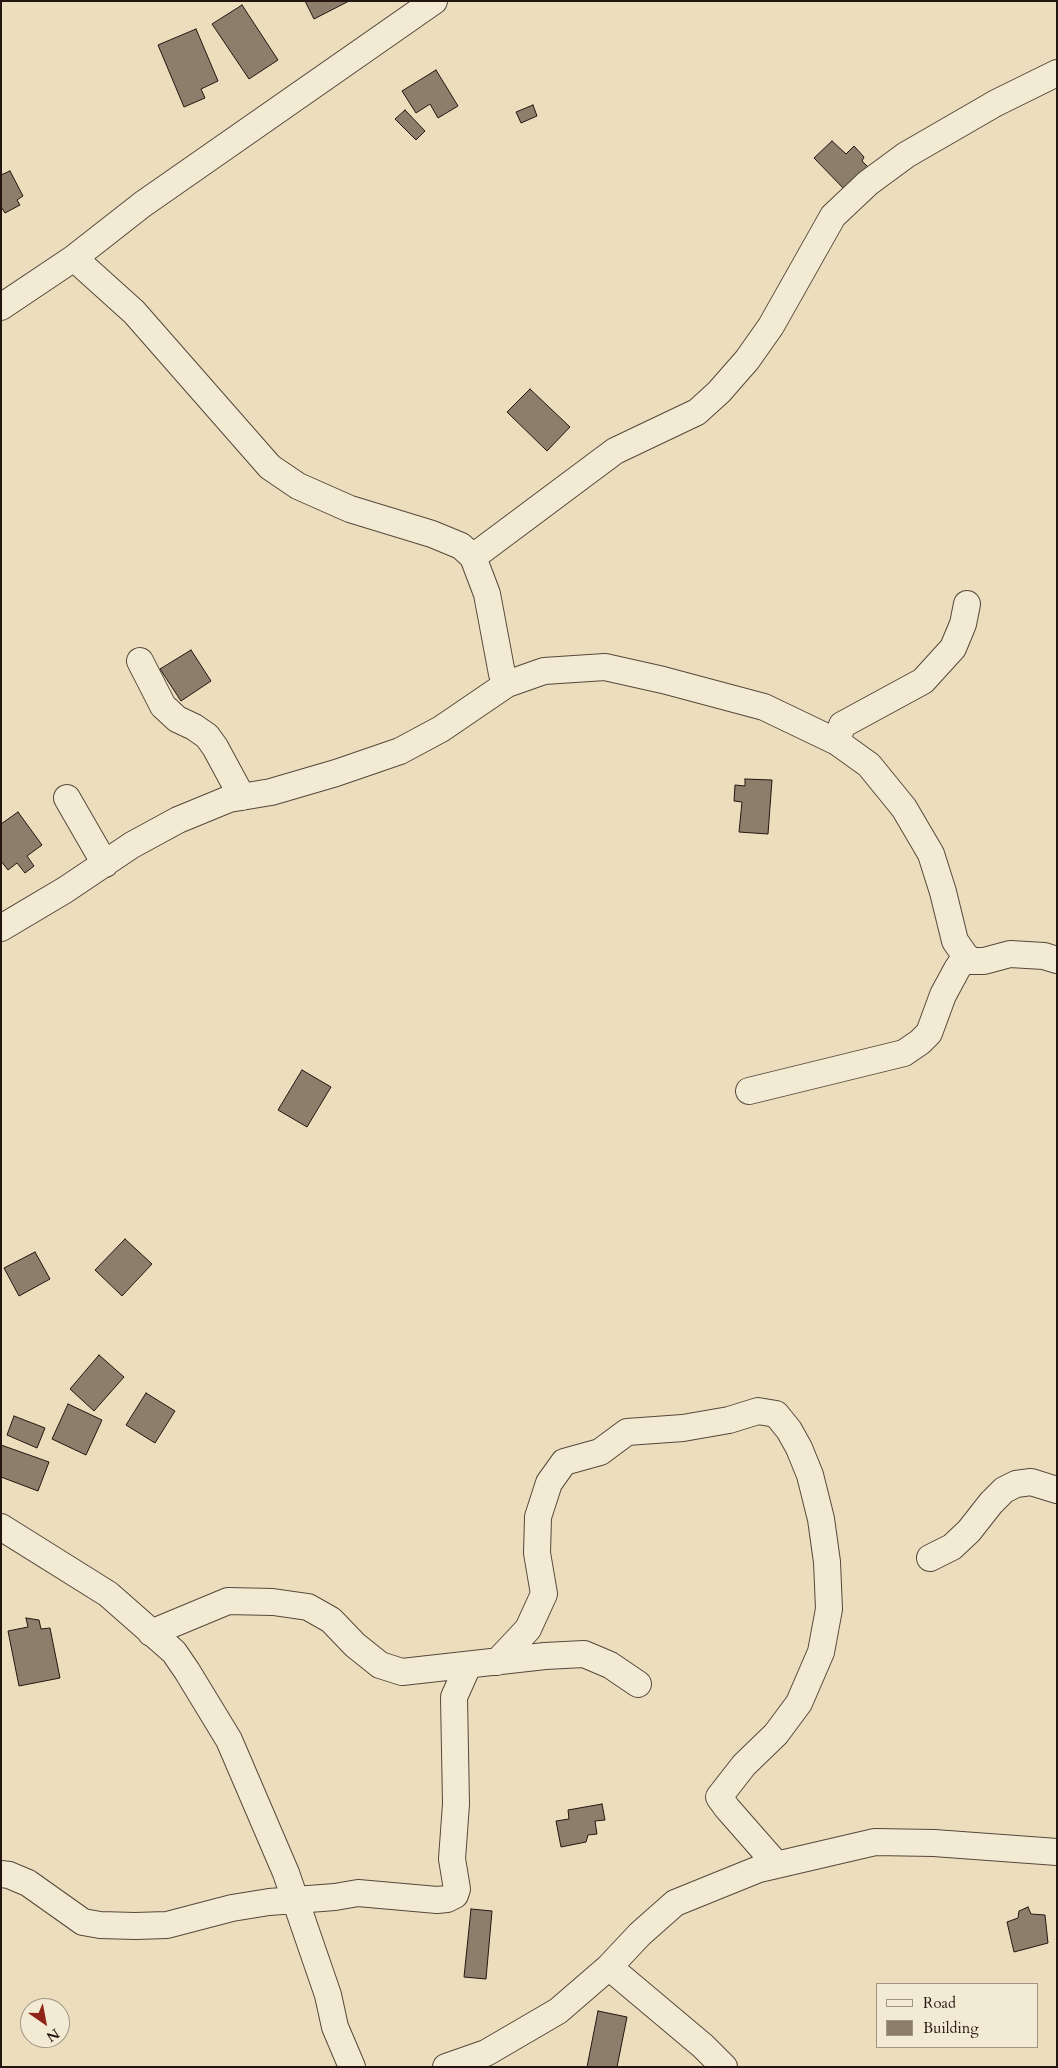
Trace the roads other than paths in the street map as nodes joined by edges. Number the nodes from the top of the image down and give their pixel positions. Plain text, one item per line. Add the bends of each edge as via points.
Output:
1 (434, 1) edge
2 (1057, 73) edge
3 (74, 258) junction
4 (1, 307) edge
5 (473, 557) junction
6 (967, 604) dead end
7 (140, 661) dead end
8 (507, 684) junction
9 (837, 742) junction
10 (242, 796) junction
11 (67, 798) dead end
12 (105, 864) junction
13 (1, 928) edge
14 (966, 956) junction
15 (1057, 960) edge
16 (749, 1091) dead end
17 (1057, 1490) edge
18 (1, 1527) edge
19 (930, 1558) dead end
20 (151, 1634) junction
21 (497, 1662) junction
22 (468, 1666) junction
23 (638, 1684) dead end
24 (1057, 1852) edge
25 (777, 1865) junction
26 (1, 1874) edge
27 (295, 1900) junction
28 (609, 1967) junction
29 (336, 2027) junction
30 (333, 2067) edge
31 (352, 2067) edge
32 (446, 2067) edge
33 (724, 2067) edge

1 - 3 street via 143,204
2 - 5 street via 996,103 906,155 868,184 833,216 772,326 719,392 697,412 615,451
3 - 4 street
3 - 5 street via 134,312 270,466 298,486 350,509 432,534 461,546
5 - 8 street via 488,594 502,674
6 - 9 street via 953,648 923,681 842,724
7 - 10 street via 163,706 177,719 207,736
8 - 9 street via 544,671 606,667 764,707
8 - 10 street via 441,729 400,751 336,774 271,792
9 - 14 street via 868,765 904,808 931,854 955,941
10 - 12 street via 178,820
11 - 12 street
12 - 13 street
14 - 15 street via 969,961 984,961 1010,954
14 - 16 street via 943,995 929,1033 904,1053
17 - 19 street via 1031,1482 1004,1490 952,1547
18 - 20 street via 108,1594
20 - 22 street via 228,1601 273,1602 308,1607 331,1620 380,1665 402,1672
20 - 27 street via 174,1652 229,1740
21 - 22 street
21 - 23 street via 584,1654 610,1665
21 - 25 street via 528,1629 544,1594 538,1553 538,1517 549,1484 564,1462 600,1452 628,1432 683,1428 758,1411 776,1414 789,1430 810,1475 821,1519 829,1609 821,1652 799,1703 776,1734 744,1765 719,1797
22 - 27 street via 454,1698 456,1804 452,1859 455,1895 437,1900 358,1893
24 - 25 street via 874,1842
25 - 28 street via 674,1903
26 - 27 street via 28,1883 83,1922 100,1924 167,1924 232,1908
27 - 29 street
28 - 32 street via 558,2011 486,2053
28 - 33 street
29 - 30 street
29 - 31 street

